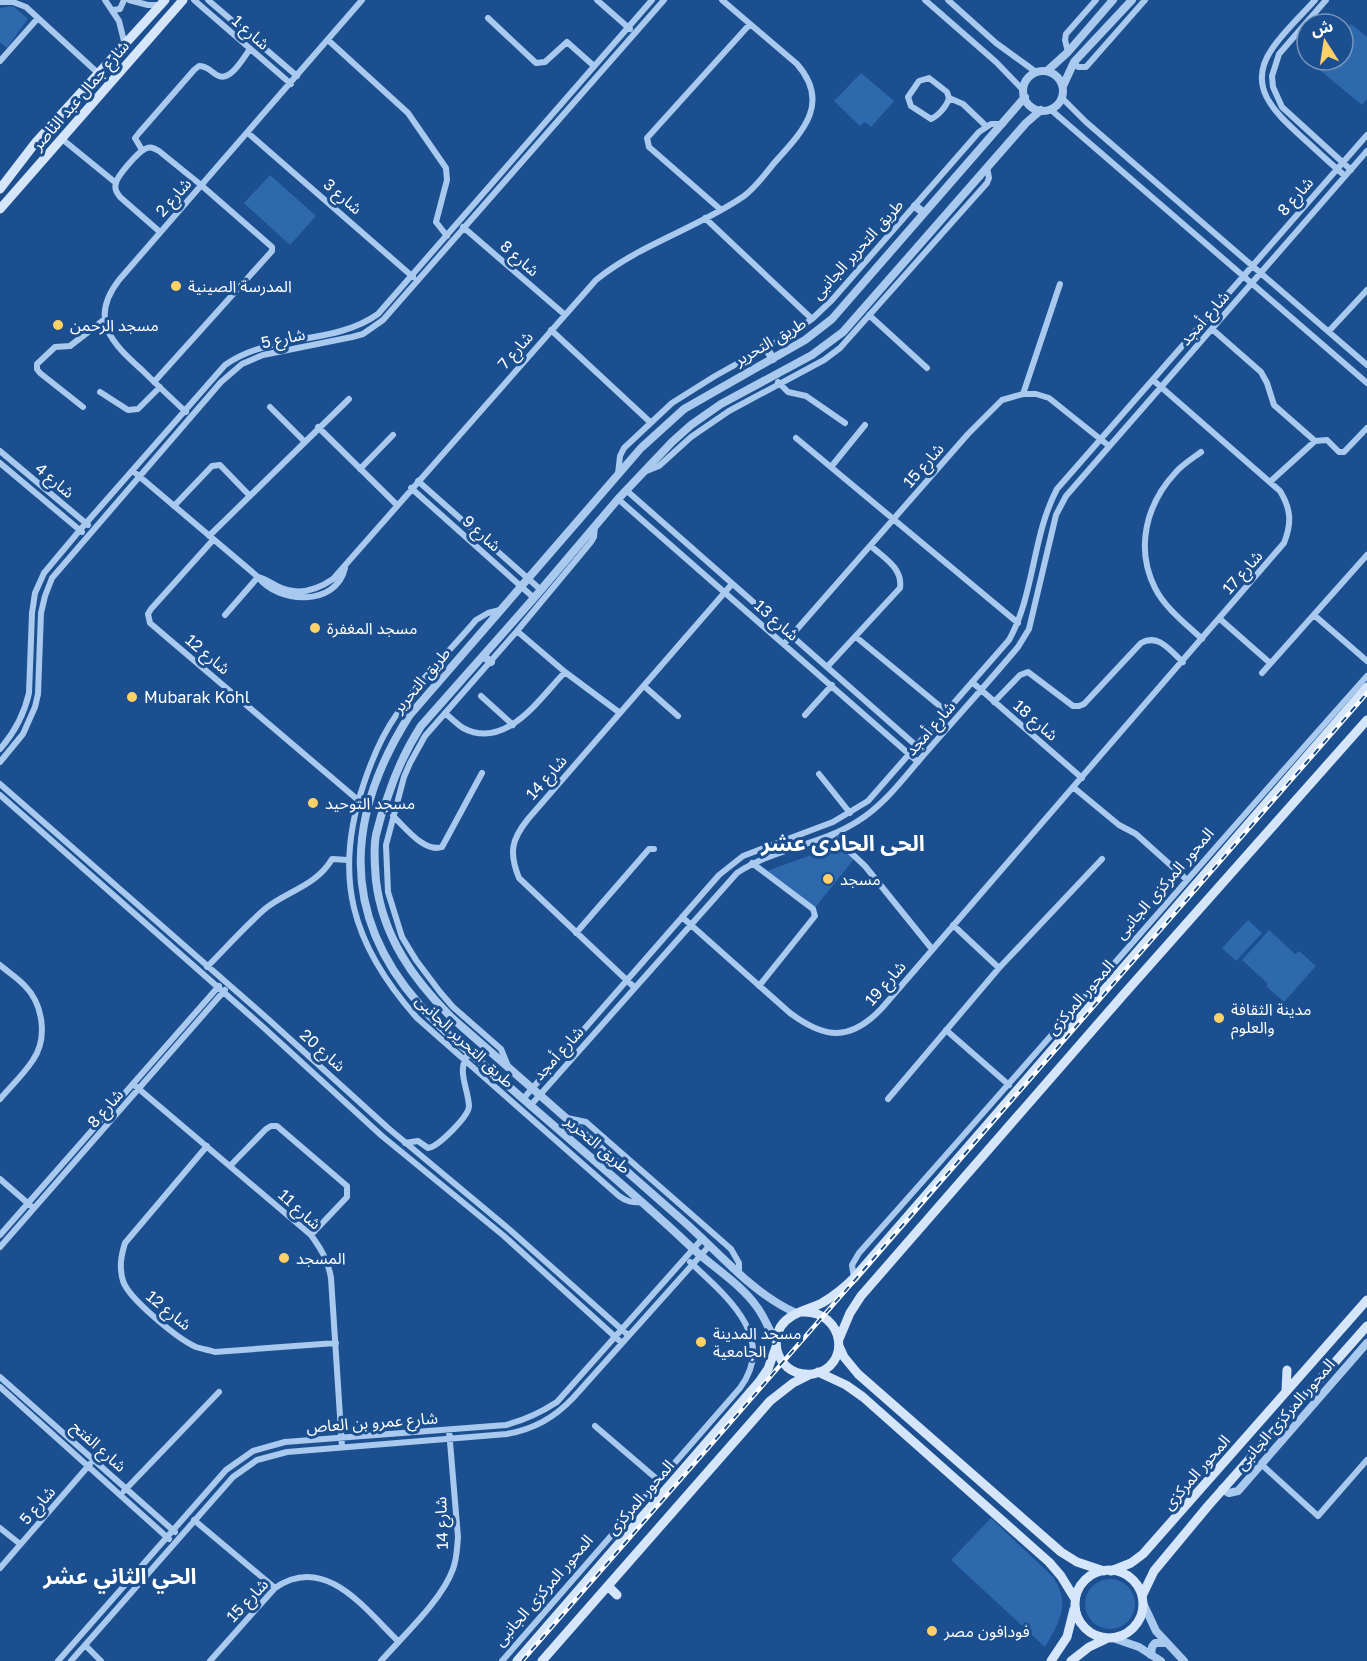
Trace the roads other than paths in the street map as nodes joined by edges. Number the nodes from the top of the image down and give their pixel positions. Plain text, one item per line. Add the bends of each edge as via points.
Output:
1 (105, 0) edge
2 (124, 0) edge
3 (129, 0) edge
4 (183, 0) edge
5 (194, 0) edge
6 (208, 0) edge
7 (362, 0) edge
8 (597, 0) edge
9 (652, 0) edge
10 (664, 0) edge
11 (722, 0) edge
12 (925, 0) edge
13 (948, 0) edge
14 (1096, 0) edge
15 (1113, 0) edge
16 (1132, 0) edge
17 (1145, 0) edge
18 (1315, 0) edge
19 (1326, 0) edge
20 (0, 2) edge
21 (163, 3) edge
22 (113, 10) junction
23 (38, 18) junction
24 (488, 18) dead end
25 (750, 24) junction
26 (628, 27) junction
27 (635, 33) junction
28 (328, 40) junction
29 (125, 46) junction
30 (250, 49) junction
31 (1068, 52) junction
32 (1, 57) edge
33 (1074, 62) junction
34 (594, 66) junction
35 (1047, 71) junction
36 (1036, 72) junction
37 (100, 74) junction
38 (297, 76) junction
39 (291, 84) junction
40 (1062, 86) junction
41 (1024, 94) junction
42 (950, 98) junction
43 (1062, 98) junction
44 (1046, 110) junction
45 (63, 112) junction
46 (1003, 124) junction
47 (73, 126) junction
48 (986, 126) junction
49 (248, 133) junction
50 (1367, 135) edge
51 (62, 139) junction
52 (36, 142) junction
53 (142, 150) junction
54 (1367, 151) edge
55 (49, 152) junction
56 (1343, 163) junction
57 (987, 167) junction
58 (1337, 169) junction
59 (1351, 170) junction
60 (1345, 176) junction
61 (116, 183) junction
62 (201, 185) junction
63 (0, 189) edge
64 (915, 206) junction
65 (0, 208) edge
66 (720, 209) junction
67 (924, 213) junction
68 (705, 218) junction
69 (458, 223) junction
70 (465, 229) junction
71 (160, 232) junction
72 (447, 236) junction
73 (1253, 265) junction
74 (1261, 272) junction
75 (412, 276) junction
76 (1244, 276) junction
77 (418, 282) junction
78 (1252, 283) junction
79 (1060, 284) dead end
80 (1367, 290) edge
81 (564, 314) junction
82 (869, 315) junction
83 (105, 319) junction
84 (812, 319) junction
85 (1212, 329) junction
86 (551, 330) junction
87 (1329, 331) junction
88 (766, 348) junction
89 (773, 358) junction
90 (1367, 365) edge
91 (927, 368) dead end
92 (776, 379) junction
93 (1153, 380) junction
94 (1367, 383) edge
95 (157, 385) junction
96 (1161, 388) junction
97 (100, 392) dead end
98 (1023, 394) junction
99 (349, 399) dead end
100 (83, 406) dead end
101 (270, 407) dead end
102 (185, 410) junction
103 (191, 416) junction
104 (650, 422) junction
105 (845, 423) dead end
106 (865, 425) dead end
107 (318, 428) junction
108 (1367, 428) edge
109 (393, 435) dead end
110 (796, 438) dead end
111 (1100, 439) junction
112 (304, 441) junction
113 (1315, 441) junction
114 (1109, 447) junction
115 (0, 451) edge
116 (1201, 452) dead end
117 (0, 462) edge
118 (831, 467) junction
119 (360, 469) junction
120 (133, 471) junction
121 (618, 474) junction
122 (140, 476) junction
123 (418, 481) junction
124 (1271, 481) junction
125 (411, 488) junction
126 (626, 490) junction
127 (249, 495) junction
128 (618, 499) junction
129 (397, 505) junction
130 (174, 506) junction
131 (894, 520) junction
132 (86, 524) junction
133 (595, 525) junction
134 (93, 529) junction
135 (80, 530) junction
136 (87, 536) junction
137 (211, 538) junction
138 (871, 546) junction
139 (1367, 555) edge
140 (346, 564) junction
141 (258, 577) junction
142 (527, 578) junction
143 (732, 584) junction
144 (520, 586) junction
145 (541, 590) junction
146 (725, 592) junction
147 (534, 598) junction
148 (501, 610) junction
149 (225, 615) dead end
150 (1314, 615) junction
151 (1220, 619) junction
152 (1018, 623) junction
153 (518, 631) junction
154 (791, 636) junction
155 (855, 637) junction
156 (1202, 639) junction
157 (784, 644) junction
158 (487, 659) junction
159 (1367, 661) edge
160 (1183, 662) junction
161 (1270, 663) junction
162 (827, 667) junction
163 (565, 672) junction
164 (1262, 673) dead end
165 (1367, 676) edge
166 (972, 682) junction
167 (832, 685) junction
168 (644, 686) junction
169 (1367, 687) edge
170 (981, 690) junction
171 (481, 696) dead end
172 (994, 702) junction
173 (947, 712) junction
174 (445, 713) junction
175 (620, 713) junction
176 (805, 715) dead end
177 (678, 717) dead end
178 (1367, 720) edge
179 (513, 725) junction
180 (918, 747) junction
181 (0, 749) edge
182 (925, 754) junction
183 (910, 755) junction
184 (0, 762) edge
185 (918, 762) junction
186 (483, 773) dead end
187 (819, 774) dead end
188 (1082, 778) junction
189 (0, 784) edge
190 (1073, 787) junction
191 (0, 795) edge
192 (358, 800) junction
193 (850, 813) junction
194 (393, 816) junction
195 (832, 835) junction
196 (654, 849) dead end
197 (1102, 859) dead end
198 (348, 860) junction
199 (752, 863) junction
200 (1186, 879) junction
201 (682, 917) junction
202 (690, 924) junction
203 (953, 925) junction
204 (576, 933) junction
205 (932, 949) junction
206 (0, 965) edge
207 (207, 967) junction
208 (999, 968) junction
209 (627, 981) junction
210 (226, 983) junction
211 (759, 986) junction
212 (635, 988) junction
213 (220, 990) junction
214 (1088, 993) junction
215 (1096, 1001) junction
216 (946, 1030) junction
217 (470, 1052) junction
218 (463, 1060) junction
219 (508, 1067) junction
220 (1009, 1085) junction
221 (136, 1087) junction
222 (532, 1088) junction
223 (539, 1095) junction
224 (0, 1099) edge
225 (522, 1099) junction
226 (888, 1099) dead end
227 (530, 1106) junction
228 (565, 1118) junction
229 (405, 1143) junction
230 (207, 1146) junction
231 (230, 1166) junction
232 (0, 1179) edge
233 (644, 1202) junction
234 (31, 1206) junction
235 (0, 1235) edge
236 (310, 1235) junction
237 (706, 1241) junction
238 (0, 1247) edge
239 (693, 1249) junction
240 (700, 1255) junction
241 (686, 1257) junction
242 (692, 1263) junction
243 (739, 1274) junction
244 (854, 1278) junction
245 (1367, 1300) edge
246 (800, 1313) junction
247 (1367, 1326) edge
248 (621, 1329) junction
249 (628, 1335) junction
250 (615, 1336) junction
251 (839, 1342) junction
252 (336, 1343) junction
253 (622, 1343) junction
254 (1367, 1343) edge
255 (776, 1345) junction
256 (1287, 1370) dead end
257 (814, 1373) junction
258 (0, 1377) edge
259 (0, 1387) edge
260 (740, 1388) junction
261 (219, 1392) dead end
262 (1286, 1392) junction
263 (748, 1395) junction
264 (595, 1426) dead end
265 (449, 1430) junction
266 (926, 1433) junction
267 (342, 1438) junction
268 (450, 1440) junction
269 (917, 1444) junction
270 (342, 1447) junction
271 (94, 1459) junction
272 (1367, 1460) edge
273 (1261, 1464) junction
274 (89, 1466) junction
275 (658, 1480) junction
276 (126, 1488) junction
277 (1222, 1489) junction
278 (121, 1494) junction
279 (1195, 1496) junction
280 (1208, 1506) junction
281 (194, 1520) junction
282 (0, 1528) edge
283 (173, 1530) junction
284 (167, 1537) junction
285 (180, 1537) junction
286 (174, 1543) junction
287 (20, 1544) junction
288 (0, 1568) edge
289 (1107, 1571) junction
290 (608, 1586) junction
291 (275, 1588) junction
292 (617, 1595) dead end
293 (1142, 1600) junction
294 (1075, 1603) junction
295 (550, 1606) junction
296 (558, 1614) junction
297 (1110, 1638) junction
298 (398, 1641) junction
299 (1165, 1643) junction
300 (85, 1645) junction
301 (1152, 1658) edge
302 (547, 1659) edge
303 (58, 1661) edge
304 (71, 1661) edge
305 (100, 1661) edge
306 (210, 1661) edge
307 (381, 1661) edge
308 (502, 1661) edge
309 (517, 1661) edge
310 (1051, 1661) edge
311 (1071, 1661) edge
312 (1161, 1661) edge
313 (1184, 1661) edge

1 - 22 street
2 - 22 street via 120,9
3 - 21 street via 148,5
4 - 47 main road, شارع جمال عبد الناصر
5 - 30 street, شارع 1
6 - 38 street, شارع 1
7 - 28 street, شارع 2
8 - 26 street
9 - 26 street, شارع 5
10 - 27 street, شارع 5
11 - 25 street, شارع 7
12 - 41 street via 996,62
13 - 36 street
14 - 31 street via 1066,34
15 - 31 street
16 - 33 street
17 - 33 street via 1086,67 1078,67
18 - 58 street via 1272,48 1264,67 1263,86 1276,114
19 - 56 street via 1279,54 1273,87 1282,107
20 - 23 street via 26,7
21 - 29 main road, شارع جمال عبد الناصر
22 - 29 street
23 - 32 street
23 - 37 street
24 - 34 street via 536,63 545,62 567,42
25 - 66 street, شارع 7 via 806,75 813,100 801,134 745,195
25 - 66 street via 647,138 649,147
26 - 27 street
26 - 34 street, شارع 5
27 - 70 street, شارع 5
28 - 38 street, شارع 2
28 - 72 street via 408,113 446,168 447,180 436,222
29 - 37 main road, شارع جمال عبد الناصر
30 - 39 street, شارع 1
30 - 53 street via 225,77 206,66 194,70 135,138
31 - 35 street
33 - 40 street
34 - 69 street, شارع 5
35 - 36 street
35 - 40 street
36 - 41 street via 1027,80
37 - 45 main road, شارع جمال عبد الناصر
38 - 39 street, شارع 2
39 - 49 street, شارع 2
40 - 43 street
41 - 44 street via 1031,106
41 - 46 street, طريق التحرير
42 - 42 street via 929,78 919,81 908,97 911,106 931,119
42 - 48 street
43 - 44 street
43 - 73 street
44 - 57 street, طريق التحرير via 1026,123
44 - 76 street
45 - 47 main road via 64,125
45 - 52 main road, شارع جمال عبد الناصر
46 - 48 street
46 - 67 street, طريق التحرير
47 - 51 main road, شارع جمال عبد الناصر
48 - 64 street, طريق التحرير الجانبى
49 - 62 street, شارع 2
49 - 75 street, شارع 3
50 - 56 street, شارع 8
51 - 55 main road, شارع جمال عبد الناصر
51 - 61 street
52 - 55 main road via 46,143
52 - 63 main road, شارع جمال عبد الناصر
53 - 61 street
53 - 62 street via 154,148
54 - 59 street, شارع 8
55 - 65 main road, شارع جمال عبد الناصر
56 - 58 street, شارع 8
56 - 59 street
57 - 82 street via 987,183
57 - 92 street, طريق التحرير via 843,332
58 - 60 street
58 - 73 street, شارع 8
59 - 60 street, شارع 8
60 - 74 street, شارع 8
61 - 71 street via 120,197
62 - 71 street, شارع 2
62 - 95 street via 269,243 272,251
64 - 67 street
64 - 84 street, طريق التحرير الجانبى
66 - 68 street, شارع 7
67 - 89 street, طريق التحرير via 832,319
68 - 81 street, شارع 7 via 605,272
68 - 84 street
69 - 70 street, شارع 8
69 - 72 street, شارع 5
70 - 77 street, شارع 5
70 - 81 street, شارع 8
71 - 83 street, شارع 2 via 112,288
72 - 75 street, شارع 5
73 - 74 street
73 - 76 street, شارع 8
74 - 78 street, شارع 8
74 - 87 street
75 - 77 street, شارع 3
75 - 102 street, شارع 5 via 378,314 360,325 253,349 238,356
76 - 78 street
76 - 93 street, شارع أمجد
77 - 103 street, شارع 5 via 383,320 363,334 263,355 242,364
78 - 85 street, شارع أمجد
78 - 94 street
79 - 98 street
80 - 87 street
81 - 86 street, شارع 7
82 - 91 street
82 - 92 street via 824,360
83 - 95 street via 112,341
83 - 100 street via 70,346 55,347 38,364 40,373
84 - 88 street, طريق التحرير الجانبى
85 - 96 street, شارع أمجد
85 - 113 street via 1261,372 1274,405
86 - 104 street
86 - 123 street, شارع 7
87 - 90 street
88 - 89 street
88 - 104 street, طريق التحرير الجانبى via 693,388
89 - 121 street, طريق التحرير via 684,409
92 - 105 street via 788,392 806,396
92 - 126 street, طريق التحرير via 721,404 691,425
93 - 96 street, شارع 17
93 - 111 street, شارع أمجد
95 - 97 street via 133,410
95 - 102 street
96 - 114 street, شارع أمجد
96 - 124 street, شارع 17
98 - 111 street via 1049,398
98 - 131 street, شارع 15 via 993,407
99 - 107 street
101 - 112 street
102 - 103 street
102 - 120 street, شارع 5
103 - 122 street, شارع 5
104 - 121 street, طريق التحرير الجانبى via 624,448
106 - 118 street
107 - 112 street
107 - 119 street
108 - 113 street via 1344,452 1327,440
109 - 119 street
110 - 118 street
111 - 114 street
111 - 152 street, شارع أمجد via 1057,489 1047,508
112 - 127 street
113 - 124 street
114 - 170 street, شارع أمجد via 1066,496 1056,515 1029,629
115 - 132 street, شارع 4
116 - 156 street via 1176,471 1156,496 1145,526 1145,559 1155,589
117 - 135 street, شارع 4
118 - 131 street
119 - 129 street
120 - 122 street, شارع 7
120 - 132 street, شارع 5
121 - 142 street, طريق التحرير
122 - 130 street, شارع 7
122 - 134 street, شارع 5
123 - 125 street, شارع 7
123 - 142 street, شارع 9
124 - 151 street, شارع 17 via 1287,503 1289,530 1280,548
125 - 129 street, شارع 7
125 - 144 street, شارع 9
126 - 128 street, طريق التحرير
126 - 143 street, شارع 13
127 - 130 street via 216,464
127 - 137 street
128 - 133 street, طريق التحرير
128 - 146 street, شارع 13
129 - 140 street, شارع 7
130 - 137 street, شارع 7
131 - 138 street, شارع 15
131 - 152 street
132 - 134 street, شارع 4
132 - 135 street, شارع 5
133 - 145 street, طريق التحرير
133 - 153 street, طريق التحرير الجانبى via 591,542
134 - 136 street, شارع 5
135 - 136 street, شارع 4
135 - 181 street, شارع 5 via 44,573 35,593 27,705 16,729
136 - 184 street, شارع 5 via 52,578 45,596 35,707 23,734
137 - 141 street, شارع 7
137 - 192 street, شارع 12 via 151,609 150,623
138 - 154 street, شارع 15
138 - 155 street via 900,573 900,588
139 - 150 street
140 - 141 street, شارع 7 via 326,584 303,591 280,588
140 - 141 street via 339,581 326,592 311,596 281,595
141 - 149 street
142 - 144 street, طريق التحرير
142 - 145 street, شارع 9
143 - 146 street, شارع 14
143 - 154 street, شارع 13
144 - 147 street, شارع 9
144 - 148 street, طريق التحرير
145 - 147 street, طريق التحرير
146 - 157 street, شارع 13
146 - 168 street, شارع 14
147 - 158 street, طريق التحرير
148 - 192 street, طريق التحرير الجانبى via 476,620 403,705 378,747
148 - 217 street, طريق التحرير via 398,732 385,758 361,836 361,880 368,916 385,956 419,1005
150 - 159 street
150 - 161 street
151 - 156 street, شارع 17
151 - 161 street
152 - 166 street, شارع أمجد via 1009,640
153 - 158 street, طريق التحرير الجانبى
153 - 163 street
154 - 157 street, شارع 15
154 - 162 street, شارع 13
155 - 162 street
155 - 173 street
156 - 160 street, شارع 17
157 - 167 street, شارع 13
158 - 174 street, طريق التحرير الجانبى
158 - 219 street, طريق التحرير via 411,742 381,816 374,858 382,912 407,965 439,1005
160 - 172 street via 1159,641 1147,640 1084,704 1073,705 1028,672 1020,675
160 - 188 street, شارع 17
161 - 164 street
162 - 180 street, شارع 13
163 - 175 street
163 - 179 street
165 - 200 street, المحور المركزى الجانبى
166 - 170 street, شارع 18
166 - 173 street, شارع أمجد
167 - 176 street
167 - 183 street, شارع 13
168 - 175 street, شارع 14
168 - 177 street
169 - 215 main road, المحور المركزى
170 - 172 street, شارع 18
170 - 182 street, شارع أمجد
171 - 179 street
172 - 188 street, شارع 18
173 - 180 street, شارع أمجد
174 - 179 street via 463,728 476,732 489,733
174 - 194 street, طريق التحرير الجانبى via 417,749
175 - 204 street, شارع 14 via 518,832 513,847 513,863 519,878
178 - 251 main road, المحور المركزى via 861,1296 850,1312
180 - 182 street, شارع 13
180 - 183 street, شارع أمجد
182 - 185 street, شارع أمجد
183 - 185 street, شارع 13
183 - 193 street, شارع أمجد via 868,801
185 - 195 street, شارع أمجد via 875,810
186 - 194 street via 442,847 427,847
187 - 193 street
188 - 190 street, شارع 17
189 - 207 street, شارع 20
190 - 200 street via 1136,834
190 - 203 street, شارع 19
191 - 213 street, شارع 20
192 - 198 street, طريق التحرير الجانبى
193 - 201 street, شارع أمجد via 743,856 718,875
194 - 219 street, طريق التحرير الجانبى via 386,845 386,876 402,937 453,1007 501,1049
195 - 199 street, شارع أمجد
195 - 205 street via 865,866
196 - 204 street via 649,849
197 - 208 street
198 - 207 street via 332,859 314,880 265,909
198 - 218 street, طريق التحرير الجانبى via 356,915 381,970 417,1018
199 - 202 street, شارع أمجد via 726,883
199 - 211 street via 816,915
200 - 214 street, المحور المركزى الجانبى
201 - 202 street, شارع 19
201 - 209 street, شارع أمجد
202 - 211 street, شارع 19
202 - 212 street, شارع أمجد
203 - 205 street, شارع 19
203 - 208 street
204 - 209 street, شارع 14
205 - 211 street, شارع 19 via 873,1018 849,1031 822,1032 809,1027
206 - 224 street via 32,994 42,1028 34,1059
207 - 210 street, شارع 20
208 - 216 street
209 - 212 street, شارع 14
209 - 222 street, شارع أمجد
210 - 213 street, شارع 8
210 - 229 street, شارع 20
212 - 223 street, شارع أمجد
213 - 221 street, شارع 8
213 - 250 street, شارع 20 via 382,1136 504,1236
214 - 215 main road
214 - 220 street, المحور المركزى الجانبى
215 - 244 main road, المحور المركزى
216 - 220 street
216 - 226 street
217 - 218 street
217 - 225 street, طريق التحرير
218 - 229 street via 469,1108 466,1113 433,1147 418,1141
218 - 233 street, طريق التحرير الجانبى via 619,1196 626,1201
219 - 222 street, طريق التحرير
220 - 244 street, المحور المركزى الجانبى via 859,1253 852,1265
221 - 230 street, شارع 11
221 - 234 street, شارع 8
222 - 223 street, طريق التحرير
222 - 225 street, شارع أمجد
223 - 227 street, شارع أمجد
223 - 228 street, طريق التحرير
225 - 227 street, طريق التحرير
227 - 233 street, طريق التحرير
228 - 237 street, طريق التحرير
228 - 243 street via 586,1122 731,1249 739,1263
229 - 248 street, شارع 20
230 - 231 street, شارع 11
230 - 252 street, شارع 12 via 125,1244 120,1270 132,1296 180,1337 214,1352
231 - 236 street, شارع 11
231 - 236 street via 271,1126 277,1126 347,1186 347,1197
232 - 234 street
233 - 239 street, طريق التحرير
234 - 235 street, شارع 8
234 - 238 street, شارع 8
236 - 252 street, شارع 11 via 322,1249 330,1268
237 - 239 street, شارع عمرو بن العاص
237 - 240 street, شارع عمرو بن العاص
237 - 243 street, طريق التحرير
239 - 240 street, طريق التحرير
239 - 241 street, شارع عمرو بن العاص
240 - 242 street, شارع عمرو بن العاص
240 - 255 street, طريق التحرير via 755,1305
241 - 242 street, المحور المركزى الجانبى
241 - 248 street, شارع عمرو بن العاص
242 - 249 street, شارع عمرو بن العاص
242 - 260 street, المحور المركزى الجانبى via 740,1312 751,1334 753,1356 749,1374
243 - 246 street, طريق التحرير via 766,1298
244 - 246 main road, المحور المركزى via 831,1298
245 - 262 main road, المحور المركزى
246 - 251 main road via 817,1313 829,1320
246 - 255 main road via 781,1325
247 - 277 main road, المحور المركزى
248 - 249 street, شارع 20
248 - 250 street, شارع عمرو بن العاص
249 - 253 street, شارع عمرو بن العاص
250 - 253 street, شارع 20
250 - 265 street, شارع عمرو بن العاص via 557,1402 541,1413 506,1425
251 - 257 main road via 830,1365
251 - 266 main road via 854,1369
252 - 267 street, شارع 11
253 - 268 street, شارع عمرو بن العاص via 561,1410 542,1423 524,1431
254 - 273 street, المحور المركزى الجانبى
255 - 257 main road via 781,1360 791,1370
255 - 263 main road, المحور المركزى via 768,1369
256 - 262 main road
257 - 269 main road via 837,1380 854,1391
257 - 290 main road, المحور المركزى via 770,1401
258 - 271 street, شارع الفتح
259 - 274 street, شارع الفتح
260 - 263 main road
260 - 275 street, المحور المركزى الجانبى
261 - 276 street
262 - 279 main road, المحور المركزى
263 - 296 main road, المحور المركزى
264 - 275 street
265 - 267 street, شارع عمرو بن العاص
265 - 268 street, شارع 14
266 - 269 main road
266 - 289 main road via 1061,1552 1086,1566
267 - 270 street, شارع 11
267 - 283 street, شارع عمرو بن العاص via 285,1442 253,1451 226,1470
268 - 270 street, شارع عمرو بن العاص
268 - 298 street, شارع 14 via 457,1553 446,1584
269 - 294 main road via 1049,1562
270 - 281 street, شارع عمرو بن العاص via 287,1452 257,1460 232,1477
271 - 274 street, شارع 5
271 - 276 street, شارع الفتح
272 - 273 street via 1318,1516
273 - 277 street, المحور المركزى الجانبى via 1236,1493
274 - 278 street, شارع الفتح
274 - 287 street, شارع 5
275 - 295 street, المحور المركزى الجانبى
276 - 278 street
276 - 283 street, شارع الفتح
277 - 280 main road, المحور المركزى
278 - 284 street, شارع الفتح
279 - 280 main road via 1199,1503
279 - 289 main road, المحور المركزى via 1143,1554 1125,1566
280 - 293 main road, المحور المركزى via 1154,1571
281 - 285 street, شارع عمرو بن العاص
281 - 291 street
282 - 287 street
283 - 284 street, شارع عمرو بن العاص
283 - 285 street, شارع الفتح
284 - 286 street, شارع الفتح
284 - 303 street, شارع عمرو بن العاص
285 - 286 street, شارع عمرو بن العاص
286 - 300 street, شارع عمرو بن العاص
287 - 288 street, شارع 5
289 - 293 main road via 1131,1578
289 - 294 main road via 1088,1578 1077,1591
290 - 292 main road
290 - 302 main road, المحور المركزى
291 - 298 street, شارع 15 via 286,1580 305,1576 323,1578 334,1583
291 - 306 street, شارع 15
293 - 297 main road via 1140,1617 1132,1629
293 - 299 street
294 - 297 main road via 1085,1629
294 - 310 main road via 1066,1637
295 - 296 main road
295 - 308 street, المحور المركزى الجانبى
296 - 309 main road, المحور المركزى
297 - 301 street via 1133,1644
297 - 311 main road
298 - 307 street, شارع 14
299 - 301 street via 1155,1643
299 - 313 street
300 - 304 street, شارع عمرو بن العاص
300 - 305 street
301 - 312 street

